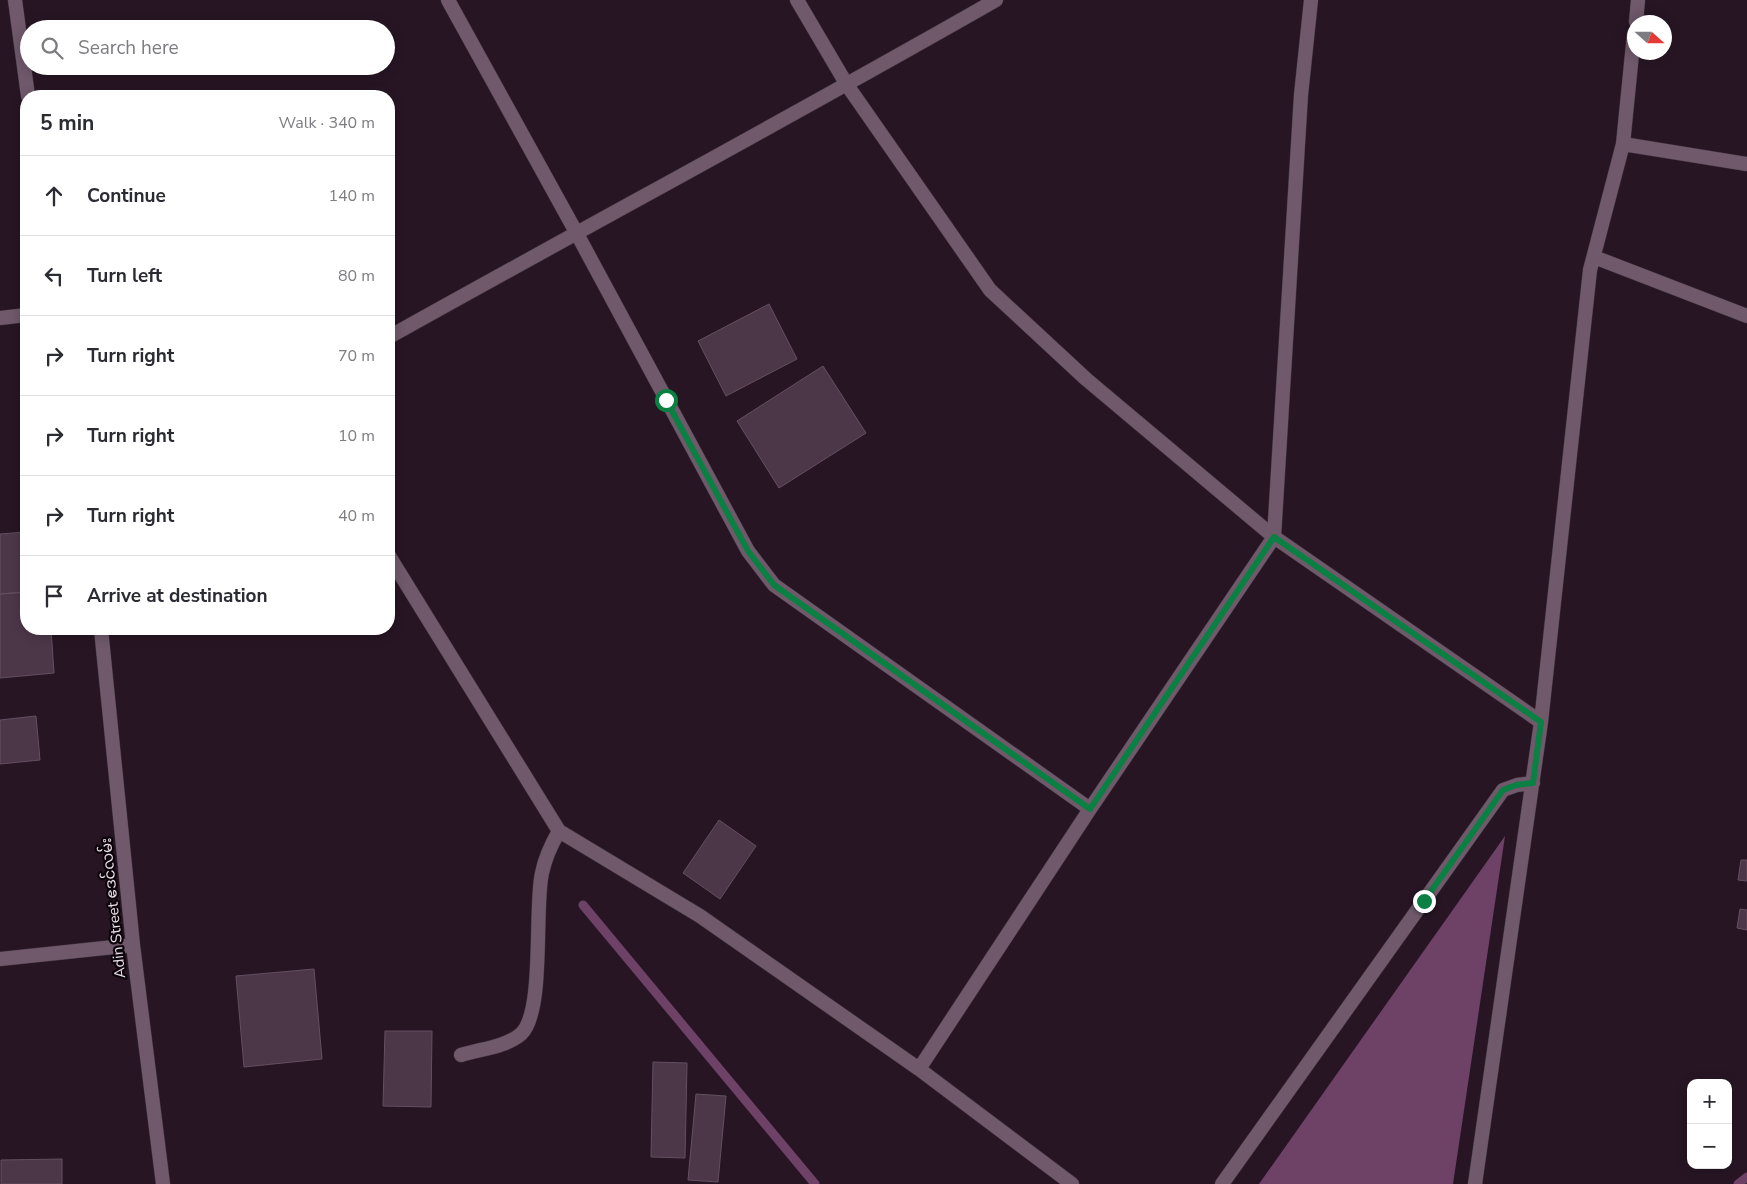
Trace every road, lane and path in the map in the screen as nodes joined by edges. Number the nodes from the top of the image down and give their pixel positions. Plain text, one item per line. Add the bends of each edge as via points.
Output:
1 (15, 0) edge
2 (448, 0) edge
3 (798, 0) edge
4 (996, 0) edge
5 (1311, 0) edge
6 (1638, 0) edge
7 (1637, 15) edge
8 (20, 37) edge
9 (1631, 60) edge
10 (25, 75) edge
11 (847, 85) junction
12 (27, 90) edge
13 (1623, 144) junction
14 (1747, 164) edge
15 (576, 232) junction
16 (1594, 257) junction
17 (20, 316) edge
18 (1747, 316) edge
19 (0, 318) edge
20 (395, 334) edge
21 (1274, 537) junction
22 (395, 566) edge
23 (102, 635) edge
24 (1541, 722) junction
25 (1533, 783) junction
26 (1090, 809) junction
27 (558, 831) junction
28 (133, 945) junction
29 (0, 959) edge
30 (461, 1055) dead end
31 (919, 1069) junction
32 (163, 1184) edge
33 (1072, 1184) edge
34 (1222, 1184) edge
35 (1475, 1184) edge

1 - 8 street
2 - 15 street
3 - 11 street
4 - 11 street
5 - 21 street via 1301,95
6 - 7 street
9 - 13 street
10 - 12 street
11 - 15 street
11 - 21 street via 990,290 1086,379
13 - 14 street
13 - 16 street
15 - 20 street
15 - 26 street via 748,551 774,585
16 - 18 street
16 - 24 street
17 - 19 street
21 - 24 street
21 - 26 street
22 - 27 street
23 - 28 street, Adin Street ဧဒင်လမ်း
24 - 25 street
25 - 34 street via 1503,790
25 - 35 street
26 - 31 street
27 - 30 street via 541,875 535,1000 528,1022 523,1033 510,1041
27 - 31 street via 700,916
28 - 29 street
28 - 32 street, Adin Street ဧဒင်လမ်း
31 - 33 street

